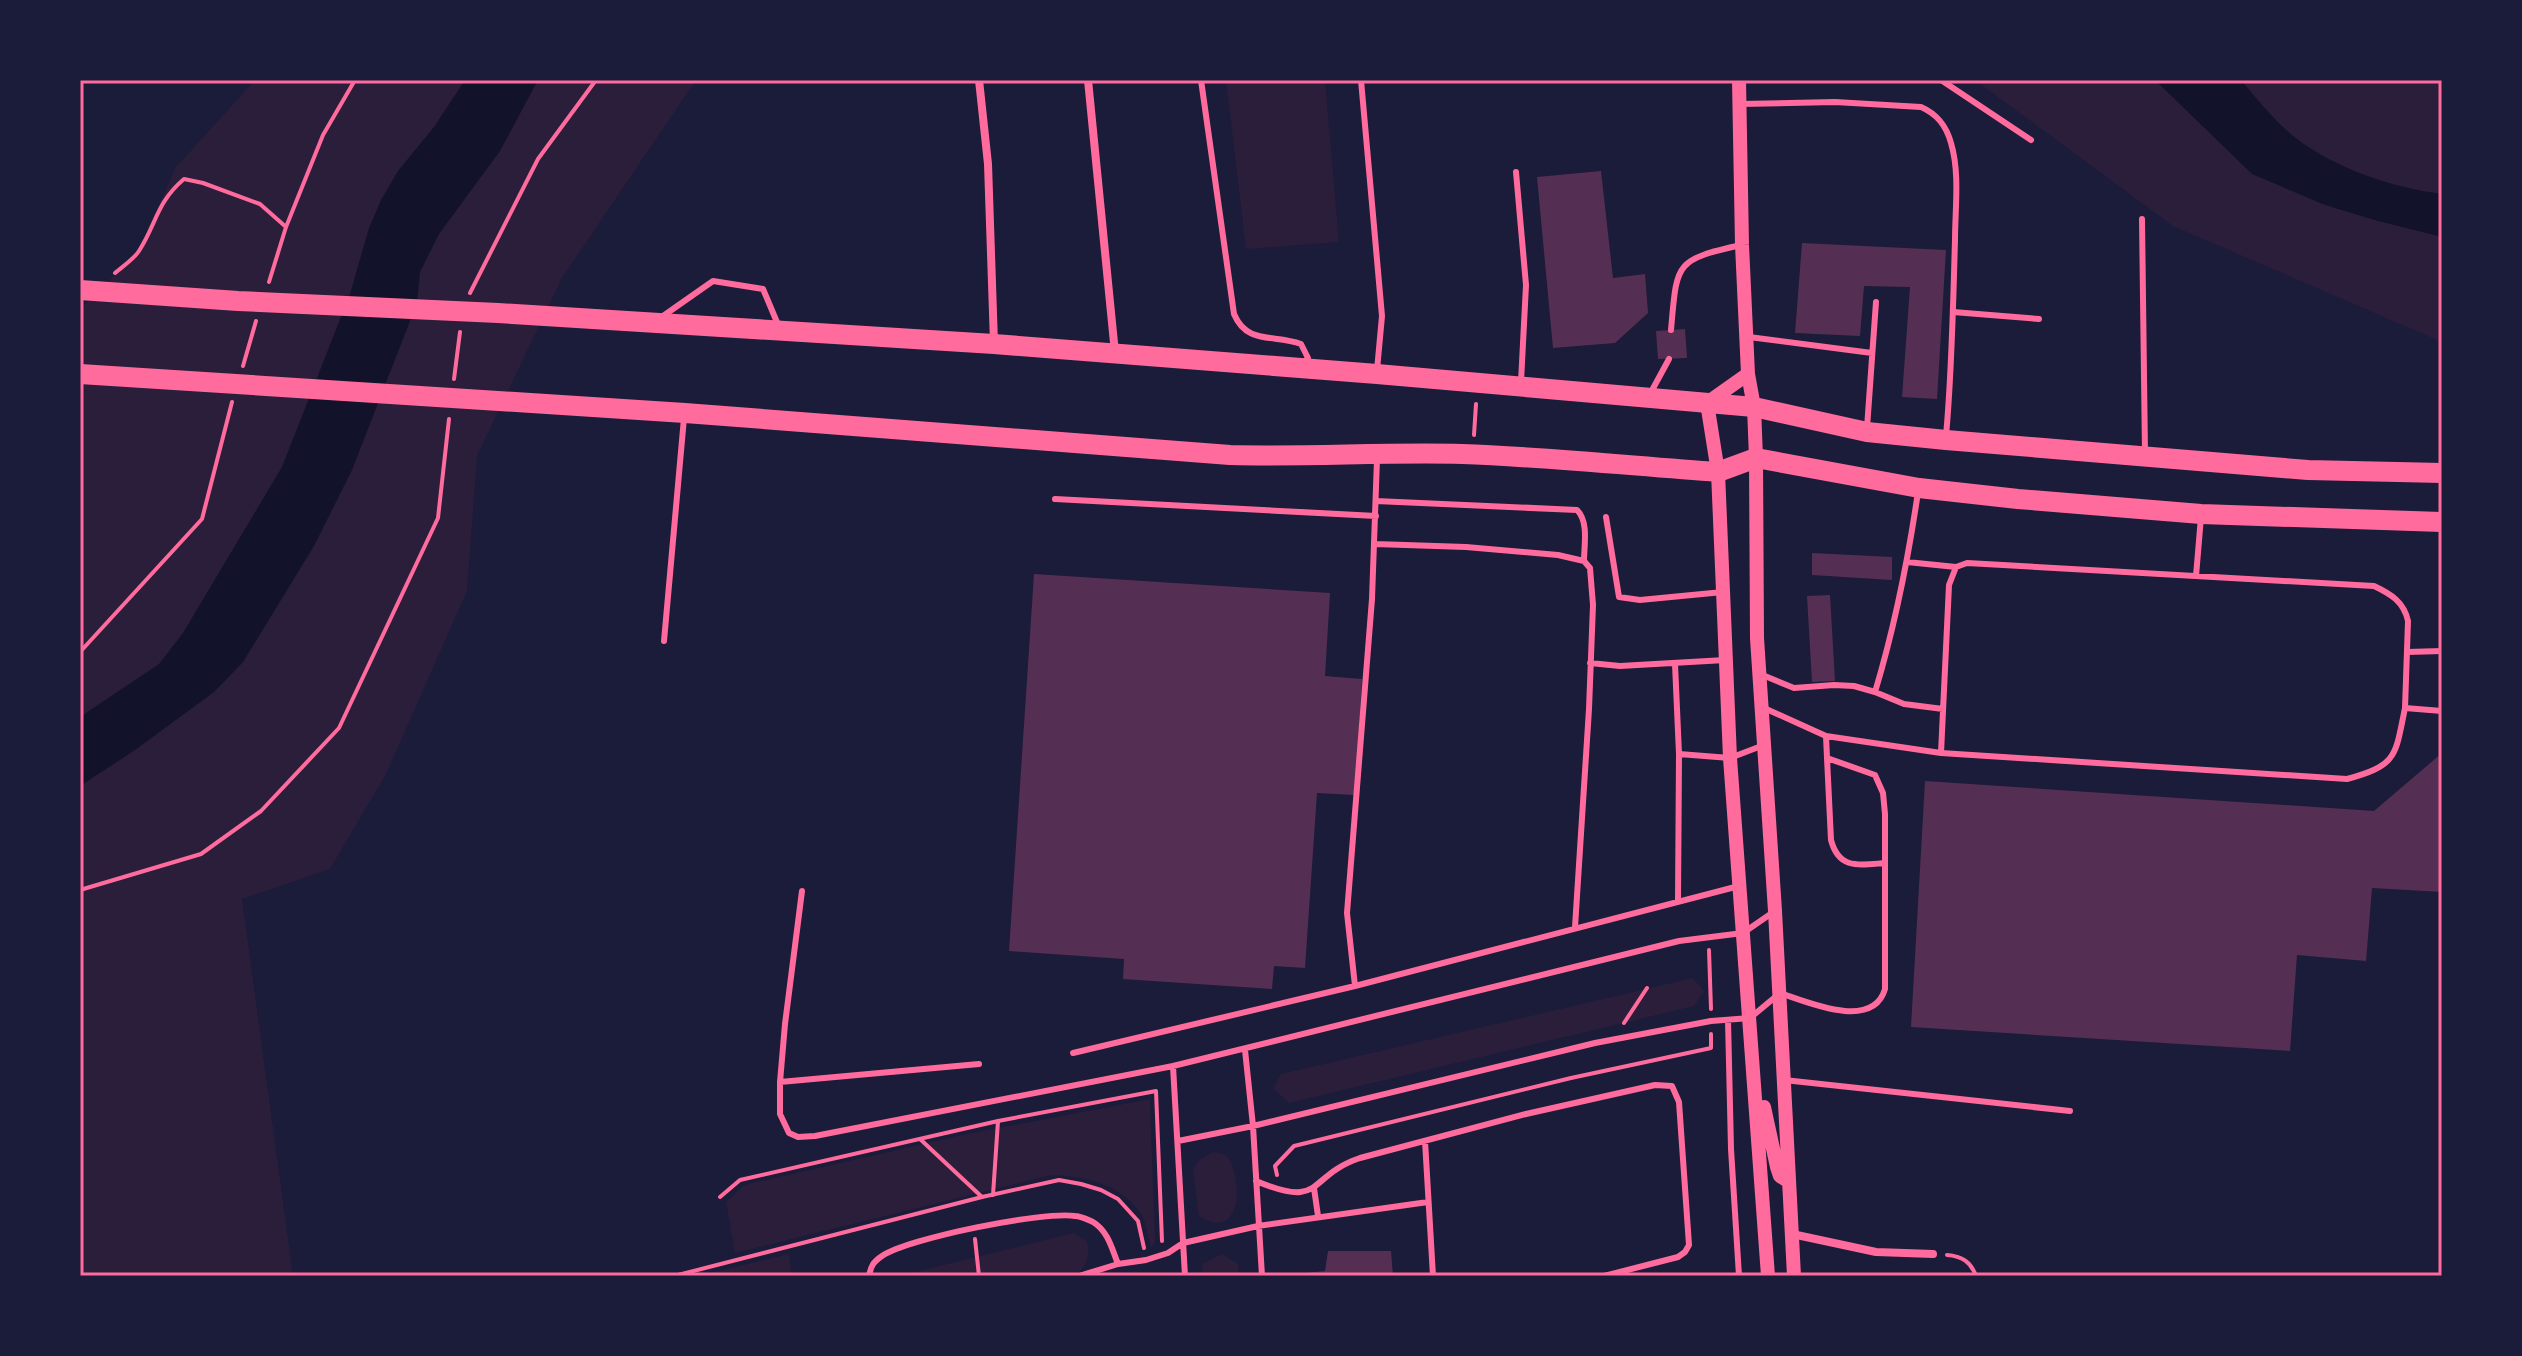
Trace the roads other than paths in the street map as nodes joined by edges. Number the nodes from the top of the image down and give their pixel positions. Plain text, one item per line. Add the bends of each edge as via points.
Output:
1 (979, 80) edge
2 (1088, 80) edge
3 (1201, 80) edge
4 (1361, 80) edge
5 (1739, 80) edge
6 (1941, 80) edge
7 (1740, 104) junction
8 (2031, 140) dead end
9 (1516, 172) dead end
10 (2142, 219) dead end
11 (1742, 245) junction
12 (88, 290) edge
13 (1876, 302) dead end
14 (1953, 312) junction
15 (2039, 319) dead end
16 (653, 323) junction
17 (780, 330) junction
18 (1671, 330) dead end
19 (1747, 337) junction
20 (994, 344) junction
21 (1872, 353) junction
22 (1115, 354) junction
23 (1669, 359) dead end
24 (1299, 368) junction
25 (80, 374) edge
26 (1377, 374) junction
27 (1748, 374) junction
28 (1521, 386) junction
29 (1648, 397) junction
30 (1707, 403) junction
31 (1754, 407) junction
32 (685, 413) junction
33 (1867, 432) junction
34 (1946, 440) junction
35 (1377, 454) junction
36 (2145, 457) junction
37 (1756, 458) junction
38 (1718, 472) junction
39 (2442, 473) edge
40 (1919, 488) junction
41 (1055, 499) dead end
42 (1376, 501) junction
43 (2201, 514) junction
44 (1376, 516) junction
45 (1606, 517) dead end
46 (2442, 524) edge
47 (1375, 544) junction
48 (1584, 561) junction
49 (1907, 562) junction
50 (1956, 567) junction
51 (2196, 576) junction
52 (1723, 592) junction
53 (664, 641) dead end
54 (2442, 651) edge
55 (2407, 652) junction
56 (1725, 660) junction
57 (1590, 663) junction
58 (1675, 664) junction
59 (1760, 674) junction
60 (1875, 692) junction
61 (1761, 706) junction
62 (2405, 708) junction
63 (1943, 709) junction
64 (2442, 711) edge
65 (1826, 736) junction
66 (1764, 745) junction
67 (1941, 753) junction
68 (1679, 754) junction
69 (1730, 758) junction
70 (1827, 758) junction
71 (1885, 863) junction
72 (1739, 886) junction
73 (802, 891) dead end
74 (1678, 901) junction
75 (1775, 911) junction
76 (1575, 927) junction
77 (1743, 933) junction
78 (1355, 986) junction
79 (1780, 993) junction
80 (1750, 1018) junction
81 (1728, 1020) junction
82 (1245, 1050) junction
83 (1073, 1053) dead end
84 (979, 1064) dead end
85 (1173, 1066) junction
86 (1754, 1076) junction
87 (1784, 1080) junction
88 (780, 1082) junction
89 (2070, 1111) dead end
90 (1253, 1126) junction
91 (1178, 1141) junction
92 (1425, 1141) junction
93 (1787, 1165) junction
94 (1256, 1181) junction
95 (1311, 1190) junction
96 (1428, 1202) junction
97 (1318, 1216) junction
98 (1258, 1226) junction
99 (1792, 1234) junction
100 (1183, 1243) junction
101 (1933, 1254) road end
102 (1118, 1264) junction
103 (869, 1276) edge
104 (1079, 1276) edge
105 (1185, 1276) edge
106 (1262, 1276) edge
107 (1433, 1276) edge
108 (1604, 1276) edge
109 (1739, 1276) edge
110 (1768, 1276) edge
111 (1794, 1276) edge

1 - 20 street via 988,164
2 - 22 street
3 - 24 lane via 1234,314 1250,334 1301,344 1308,358
4 - 26 lane via 1382,316
5 - 7 street
6 - 8 lane
7 - 11 street
7 - 14 lane via 1872,103 1933,112 1946,129 1954,157
9 - 28 lane via 1526,285
10 - 36 lane
11 - 18 lane via 1698,256 1679,272
11 - 19 street
12 - 16 main road
13 - 21 lane
14 - 15 lane
14 - 34 lane
16 - 17 main road
16 - 17 lane via 713,281 763,289
17 - 20 main road
19 - 21 lane
19 - 27 street
20 - 22 main road
21 - 33 lane
22 - 24 main road
23 - 29 lane
24 - 26 main road
25 - 32 main road
26 - 28 main road
27 - 30 street
27 - 31 street
28 - 29 main road
29 - 30 main road
30 - 31 main road
30 - 38 street
31 - 33 main road
31 - 37 street
32 - 35 main road via 1230,455
32 - 53 lane
33 - 34 main road
34 - 36 main road
35 - 38 main road via 1464,454
35 - 42 lane
36 - 39 main road via 2308,470
37 - 38 main road
37 - 40 main road
37 - 59 street
38 - 52 street
40 - 43 main road
40 - 49 lane
41 - 44 lane
42 - 44 lane
42 - 48 lane via 1577,510 1583,516
43 - 46 main road
43 - 51 lane
44 - 47 lane
45 - 52 lane via 1619,597 1640,600
47 - 48 lane via 1481,548
47 - 78 lane via 1347,913
48 - 57 lane via 1592,581
49 - 50 lane
49 - 60 lane
50 - 51 lane via 1967,563
50 - 63 lane via 1949,585
51 - 55 lane via 2374,586 2393,595 2405,610
52 - 56 street
54 - 55 lane
55 - 62 lane
56 - 58 lane
56 - 69 street
57 - 58 lane
57 - 76 lane
58 - 68 lane
59 - 60 lane via 1794,688 1834,685
59 - 61 street
60 - 63 lane via 1904,704
61 - 65 lane
61 - 66 street
62 - 64 lane
62 - 67 lane via 2396,751 2388,762 2347,779
63 - 67 lane
65 - 67 lane
65 - 70 lane
66 - 69 lane
66 - 75 street
68 - 69 lane
68 - 74 lane
69 - 72 street
70 - 71 lane via 1868,771 1880,782
70 - 71 lane via 1834,852 1857,865
71 - 79 lane via 1885,989 1878,1002 1834,1011
72 - 74 lane
72 - 77 street
73 - 88 lane
74 - 76 lane
75 - 77 lane
75 - 79 street
76 - 78 lane
77 - 80 street
77 - 82 lane via 1679,941
78 - 83 lane
79 - 80 lane
79 - 87 street
80 - 81 lane
80 - 86 street
81 - 90 lane via 1595,1043
81 - 109 lane
82 - 85 lane
82 - 90 lane
84 - 88 lane
85 - 88 lane via 798,1137 783,1125
85 - 91 lane
86 - 93 street via 1777,1167 1788,1181
86 - 110 street
87 - 89 lane
87 - 93 street
90 - 91 lane
90 - 94 lane
91 - 100 lane
92 - 95 lane via 1344,1163
92 - 96 lane
92 - 108 lane via 1655,1085 1672,1086 1679,1102 1689,1245 1678,1257
93 - 99 street
94 - 95 lane via 1293,1194
94 - 98 lane
95 - 97 lane
96 - 97 lane
96 - 107 lane
97 - 98 lane
98 - 100 lane
98 - 106 lane
99 - 101 street via 1876,1252
99 - 111 street
100 - 102 lane via 1168,1253
100 - 105 lane
102 - 103 lane via 1107,1236 1095,1223 1077,1216 1051,1216 896,1249 873,1263
102 - 104 lane

